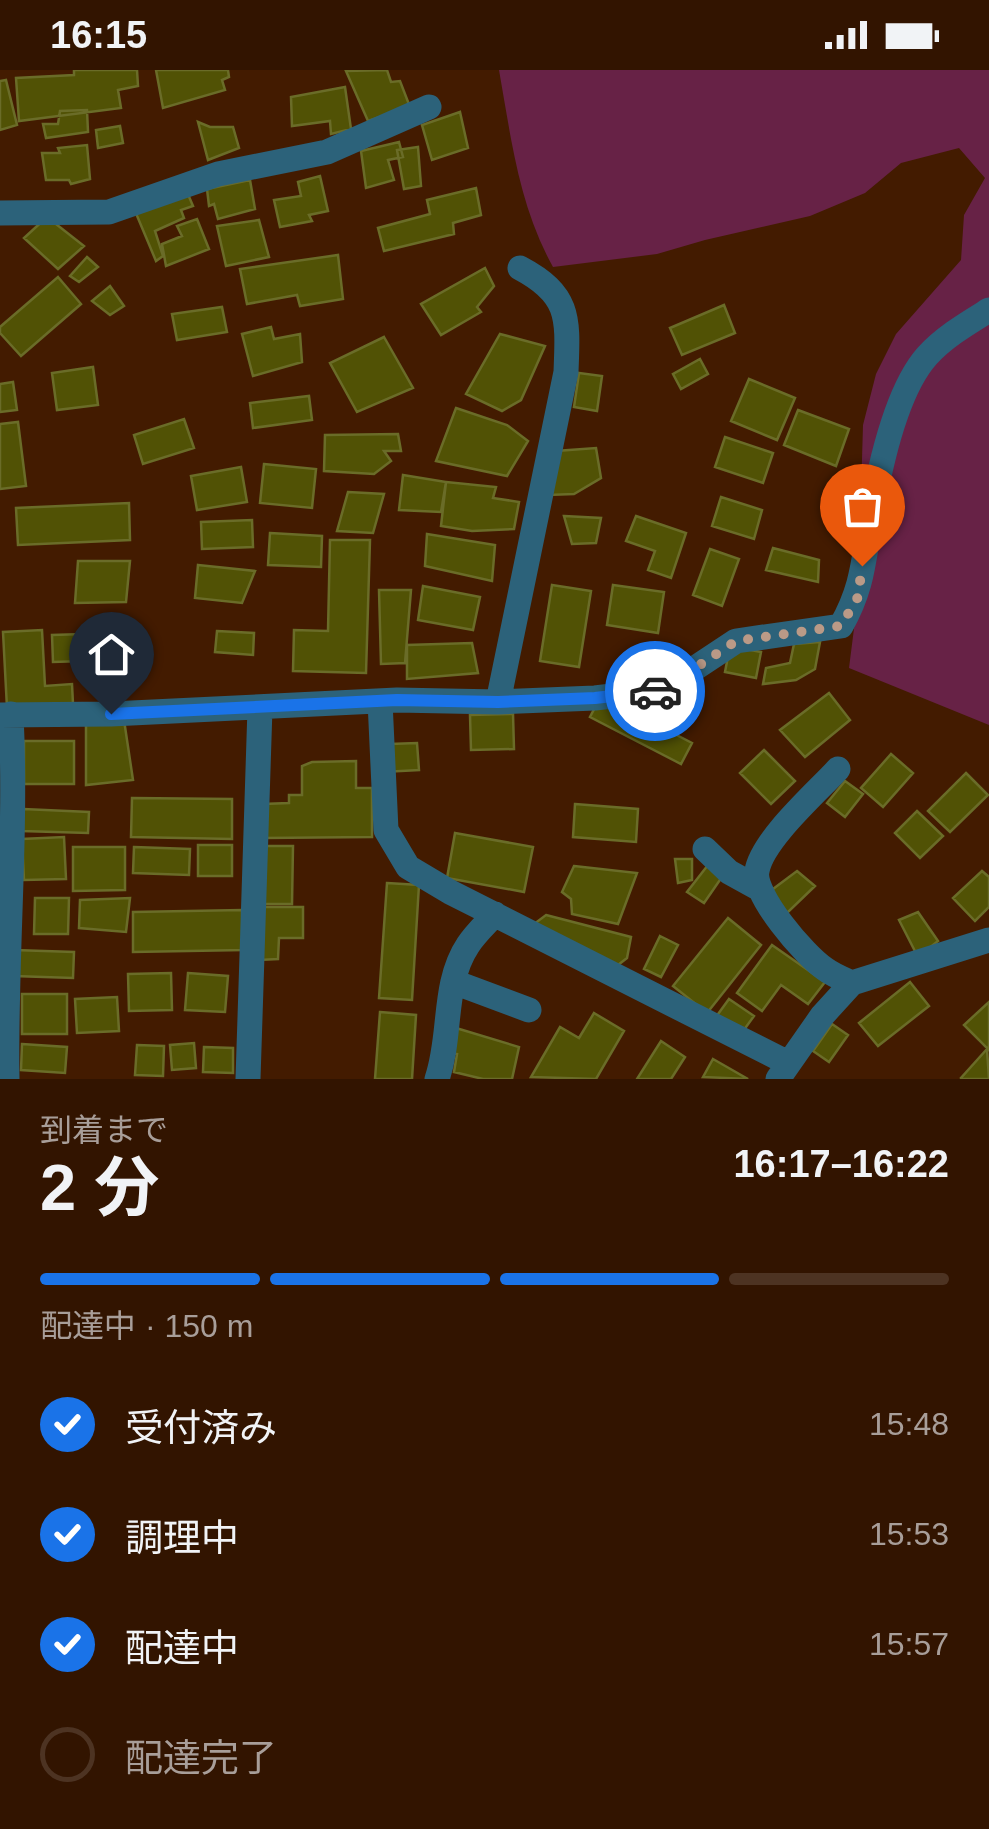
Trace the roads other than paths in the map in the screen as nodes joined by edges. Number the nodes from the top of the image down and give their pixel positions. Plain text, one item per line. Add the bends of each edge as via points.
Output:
1 (430, 108) dead end
2 (0, 213) edge
3 (520, 268) dead end
4 (989, 310) edge
5 (380, 701) junction
6 (498, 702) junction
7 (260, 708) junction
8 (5, 715) edge
9 (838, 769) dead end
10 (704, 849) dead end
11 (758, 888) junction
12 (494, 914) junction
13 (989, 940) edge
14 (454, 982) junction
15 (852, 983) junction
16 (529, 1010) dead end
17 (783, 1071) edge
18 (7, 1079) edge
19 (248, 1079) edge
20 (438, 1079) edge

1 - 2 street via 327,152 218,174 109,212
3 - 6 street via 545,281 568,318 566,372
4 - 6 street via 926,358 900,405 878,474 858,597 841,626 736,641 662,690
5 - 6 street
5 - 7 street
5 - 12 street via 386,830 394,849 408,867
7 - 8 street
7 - 19 street
8 - 18 street via 14,851
9 - 11 street via 772,842 756,872
10 - 11 street
11 - 15 street via 822,968
12 - 14 street via 467,946
12 - 17 street
13 - 15 street
14 - 16 street
14 - 20 street
15 - 17 street

